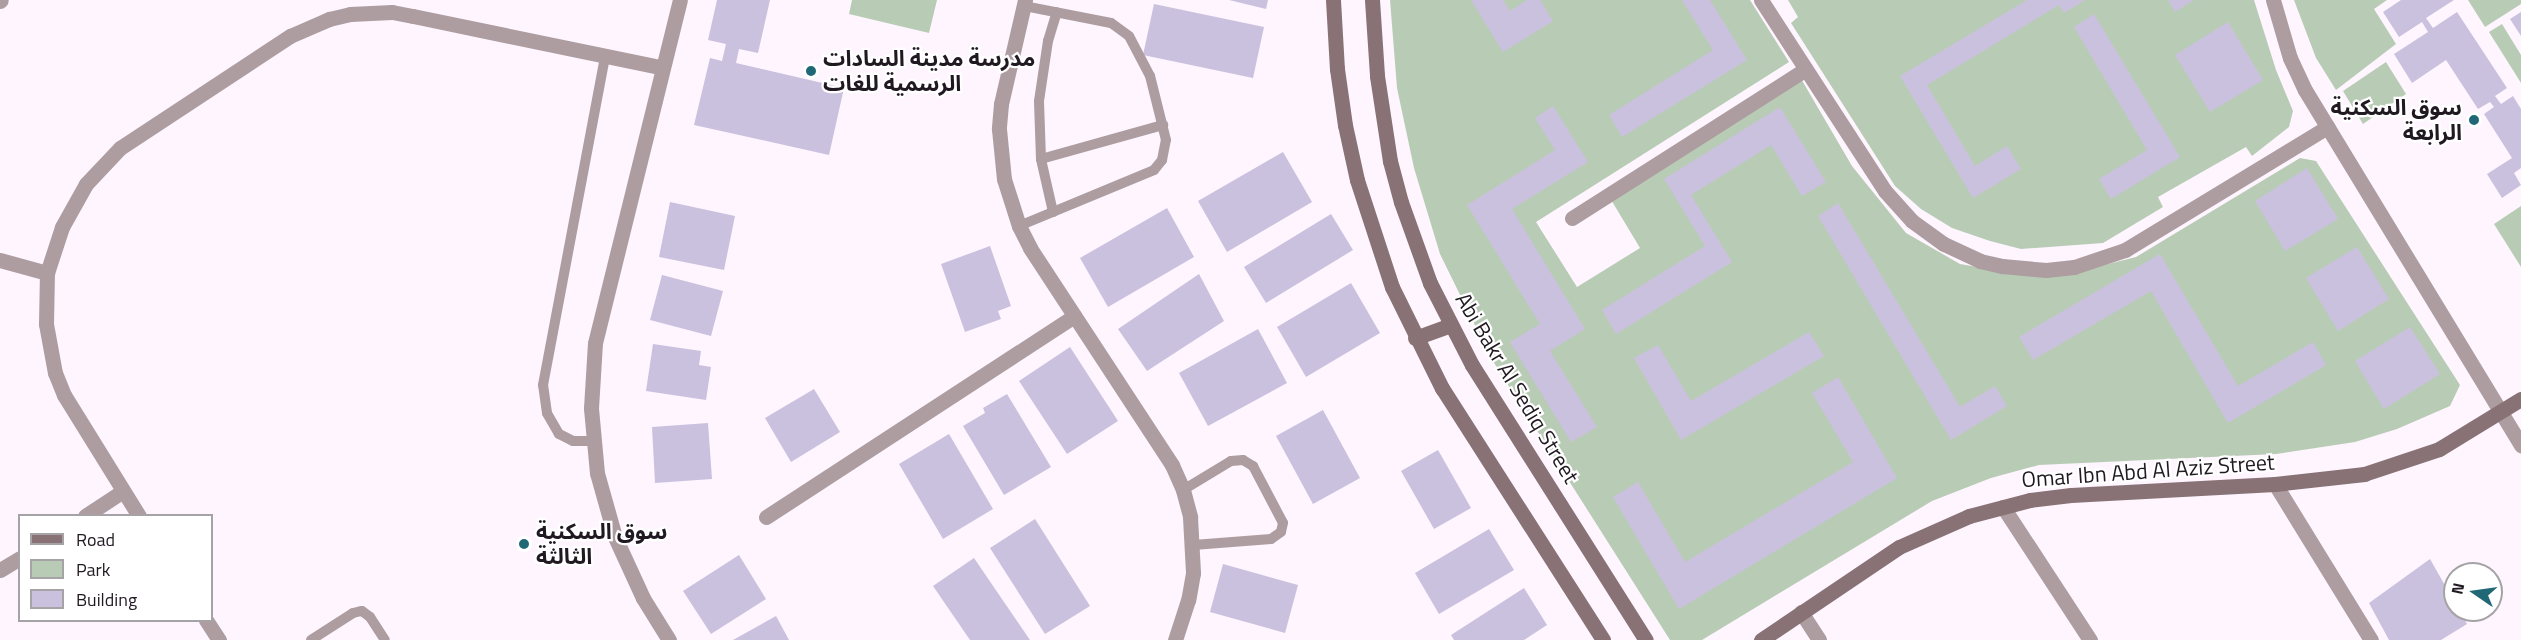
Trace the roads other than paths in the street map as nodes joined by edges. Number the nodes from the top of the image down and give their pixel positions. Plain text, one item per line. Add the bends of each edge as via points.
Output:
1 (680, 0) edge
2 (1333, 0) edge
3 (1372, 0) edge
4 (1761, 0) edge
5 (2272, 0) edge
6 (1025, 3) edge
7 (1057, 12) junction
8 (605, 56) junction
9 (663, 68) junction
10 (1806, 69) junction
11 (1162, 125) junction
12 (2327, 127) junction
13 (1041, 159) junction
14 (1053, 212) junction
15 (1572, 218) dead end
16 (1019, 226) junction
17 (0, 260) edge
18 (47, 273) junction
19 (1074, 316) junction
20 (1450, 325) junction
21 (1415, 339) junction
22 (2521, 399) edge
23 (2499, 414) junction
24 (593, 441) junction
25 (2521, 445) edge
26 (2275, 484) junction
27 (1183, 490) junction
28 (123, 491) junction
29 (2003, 507) junction
30 (88, 514) edge
31 (138, 514) edge
32 (766, 517) dead end
33 (1193, 545) junction
34 (18, 559) edge
35 (0, 570) edge
36 (1801, 612) junction
37 (207, 622) edge
38 (219, 640) edge
39 (311, 640) edge
40 (385, 640) edge
41 (669, 640) edge
42 (1175, 640) edge
43 (1603, 640) edge
44 (1646, 640) edge
45 (1761, 640) edge
46 (1819, 640) edge
47 (2090, 640) edge
48 (2371, 640) edge

1 - 9 street
2 - 21 main road via 1337,69 1357,180 1372,234
3 - 20 main road, Abi Bakr Al Sediq Street via 1377,76 1390,161 1415,243
4 - 10 street
5 - 12 street via 2290,58
6 - 7 lane
6 - 16 street via 999,129 1004,179
7 - 11 lane via 1111,23 1129,36 1150,76
7 - 13 lane via 1042,71
8 - 9 street
8 - 18 street via 392,12 350,14 309,26 108,159 73,205
8 - 24 lane via 543,385 547,413 560,434 573,441
9 - 24 street via 595,344
10 - 12 street via 1885,191 1912,221 1944,244 1980,261 2024,269 2074,267 2126,250
10 - 15 street
11 - 13 lane
11 - 14 lane via 1166,150 1154,170
12 - 23 street
13 - 14 lane
14 - 16 lane
16 - 19 street
17 - 18 street
18 - 28 street via 46,324 55,373 76,417
19 - 27 street via 1172,465
19 - 32 street
20 - 21 main road
20 - 44 main road, Abi Bakr Al Sediq Street
21 - 43 main road via 1442,388
22 - 23 main road, Omar Ibn Abd Al Aziz Street
23 - 25 street
23 - 26 main road, Omar Ibn Abd Al Aziz Street via 2439,449 2391,467 2338,479
24 - 41 street via 602,494 615,537 643,598
26 - 29 main road, Omar Ibn Abd Al Aziz Street via 2071,495
26 - 48 street
27 - 33 street
27 - 33 lane via 1231,461 1243,460 1253,466 1283,523 1281,532 1271,539
28 - 30 street
28 - 31 street
29 - 36 main road, Omar Ibn Abd Al Aziz Street via 1933,530 1899,547
29 - 47 street
33 - 42 street via 1188,600
34 - 35 street
36 - 45 main road, Omar Ibn Abd Al Aziz Street
36 - 46 street
37 - 38 street
39 - 40 lane via 362,611

